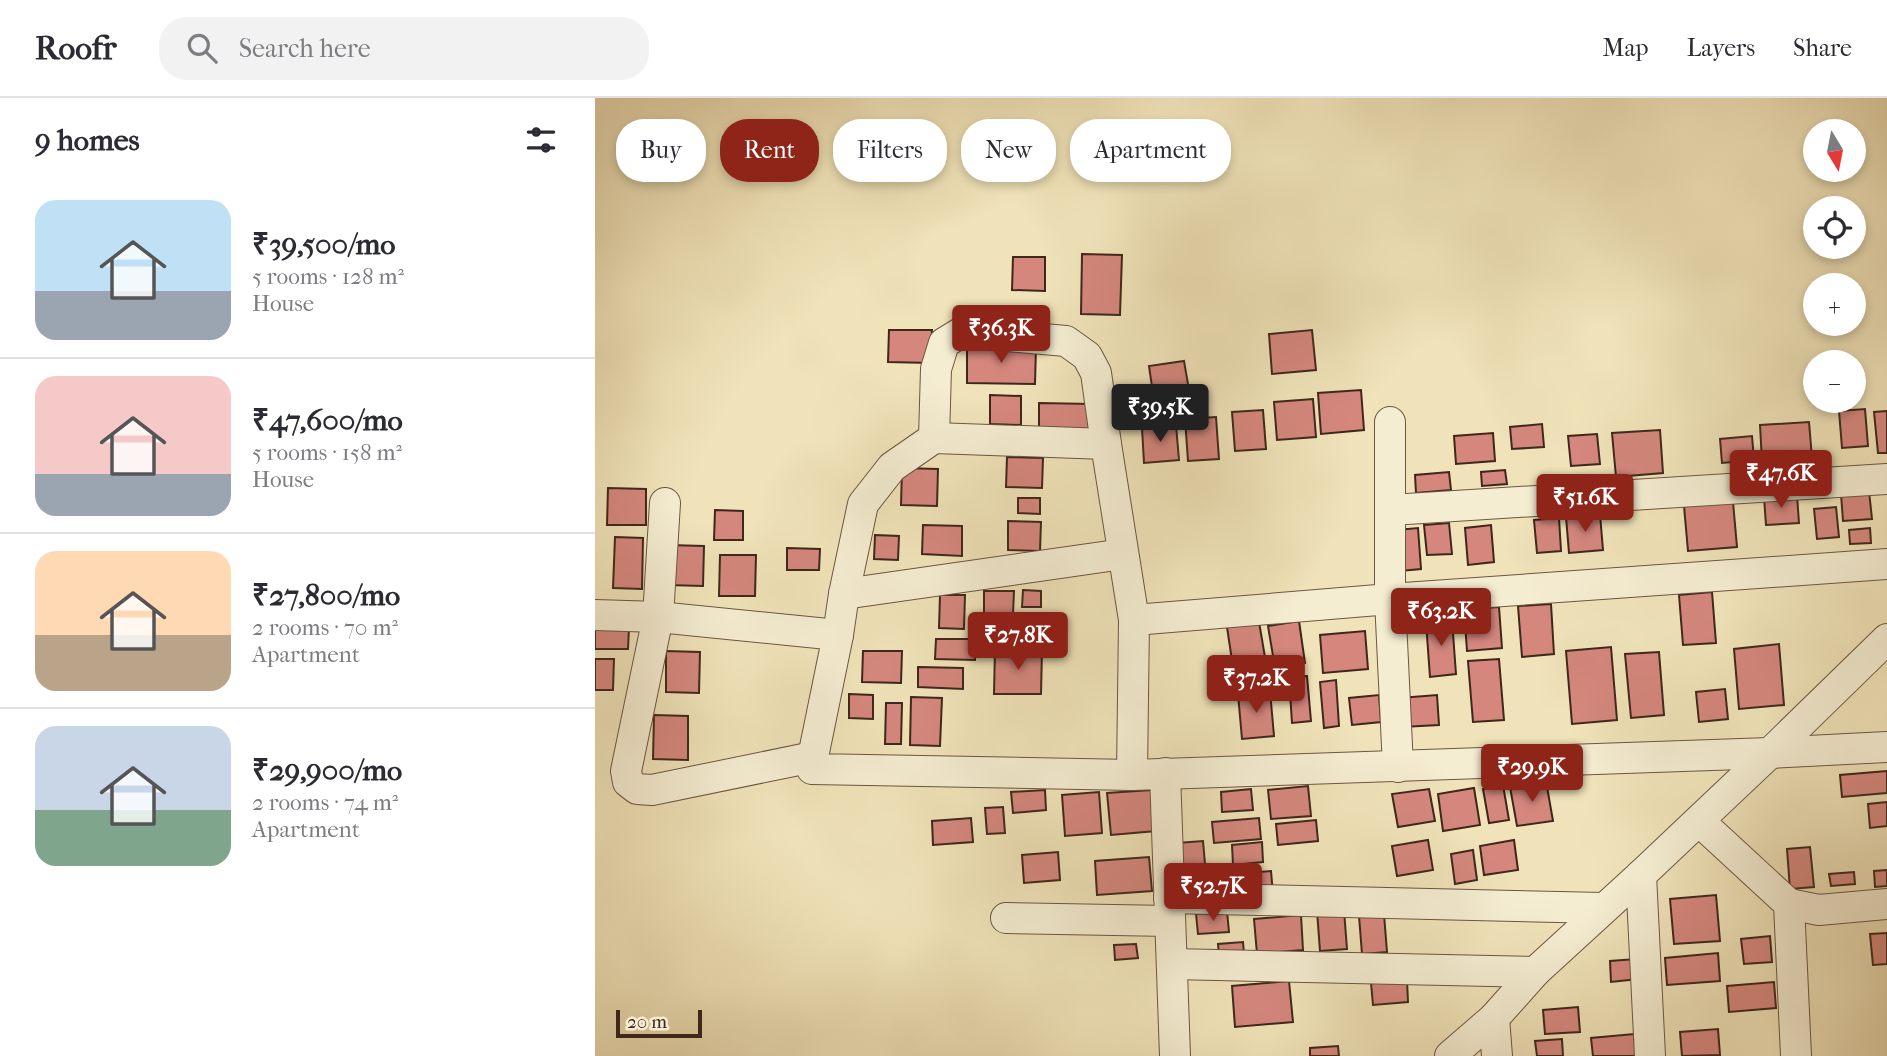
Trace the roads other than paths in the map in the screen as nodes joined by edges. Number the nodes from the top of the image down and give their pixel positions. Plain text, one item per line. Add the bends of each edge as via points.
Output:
1 (1390, 422) dead end
2 (934, 438) junction
3 (1106, 444) junction
4 (1887, 480) edge
5 (665, 503) dead end
6 (1391, 510) junction
7 (1123, 554) junction
8 (1887, 564) edge
9 (844, 594) junction
10 (1390, 599) junction
11 (595, 615) edge
12 (658, 617) junction
13 (1134, 620) junction
14 (838, 635) junction
15 (1887, 639) edge
16 (1887, 747) edge
17 (1770, 753) junction
18 (813, 757) junction
19 (1398, 767) junction
20 (1165, 773) junction
21 (1132, 775) junction
22 (1699, 821) junction
23 (1641, 875) junction
24 (1789, 904) junction
25 (1887, 904) edge
26 (1604, 908) junction
27 (1170, 909) junction
28 (1006, 918) dead end
29 (1172, 964) junction
30 (1535, 972) junction
31 (1494, 1018) junction
32 (1175, 1056) edge
33 (1450, 1056) edge
34 (1497, 1056) edge
35 (1650, 1056) edge
36 (1796, 1056) edge

1 - 6 street
2 - 3 street
2 - 3 street via 936,369 944,344 962,332 1066,341 1087,356 1097,373
2 - 9 street via 892,467 863,504
3 - 7 street
4 - 6 street
5 - 12 street
6 - 10 street
7 - 9 street
7 - 13 street
8 - 10 street
9 - 14 street
10 - 13 street
10 - 19 street
11 - 12 street
12 - 14 street
12 - 18 street via 626,771 628,782 637,789 652,790
13 - 21 street
14 - 18 street
15 - 17 street
16 - 17 street
17 - 19 street
17 - 22 street
18 - 21 street via 812,769
19 - 20 street
20 - 21 street
20 - 27 street
22 - 23 street
22 - 24 street
23 - 26 street
23 - 35 street
24 - 25 street via 1819,910
24 - 36 street
26 - 27 street
26 - 30 street
27 - 28 street
27 - 29 street
29 - 30 street
29 - 32 street
30 - 31 street
31 - 33 street
31 - 34 street

